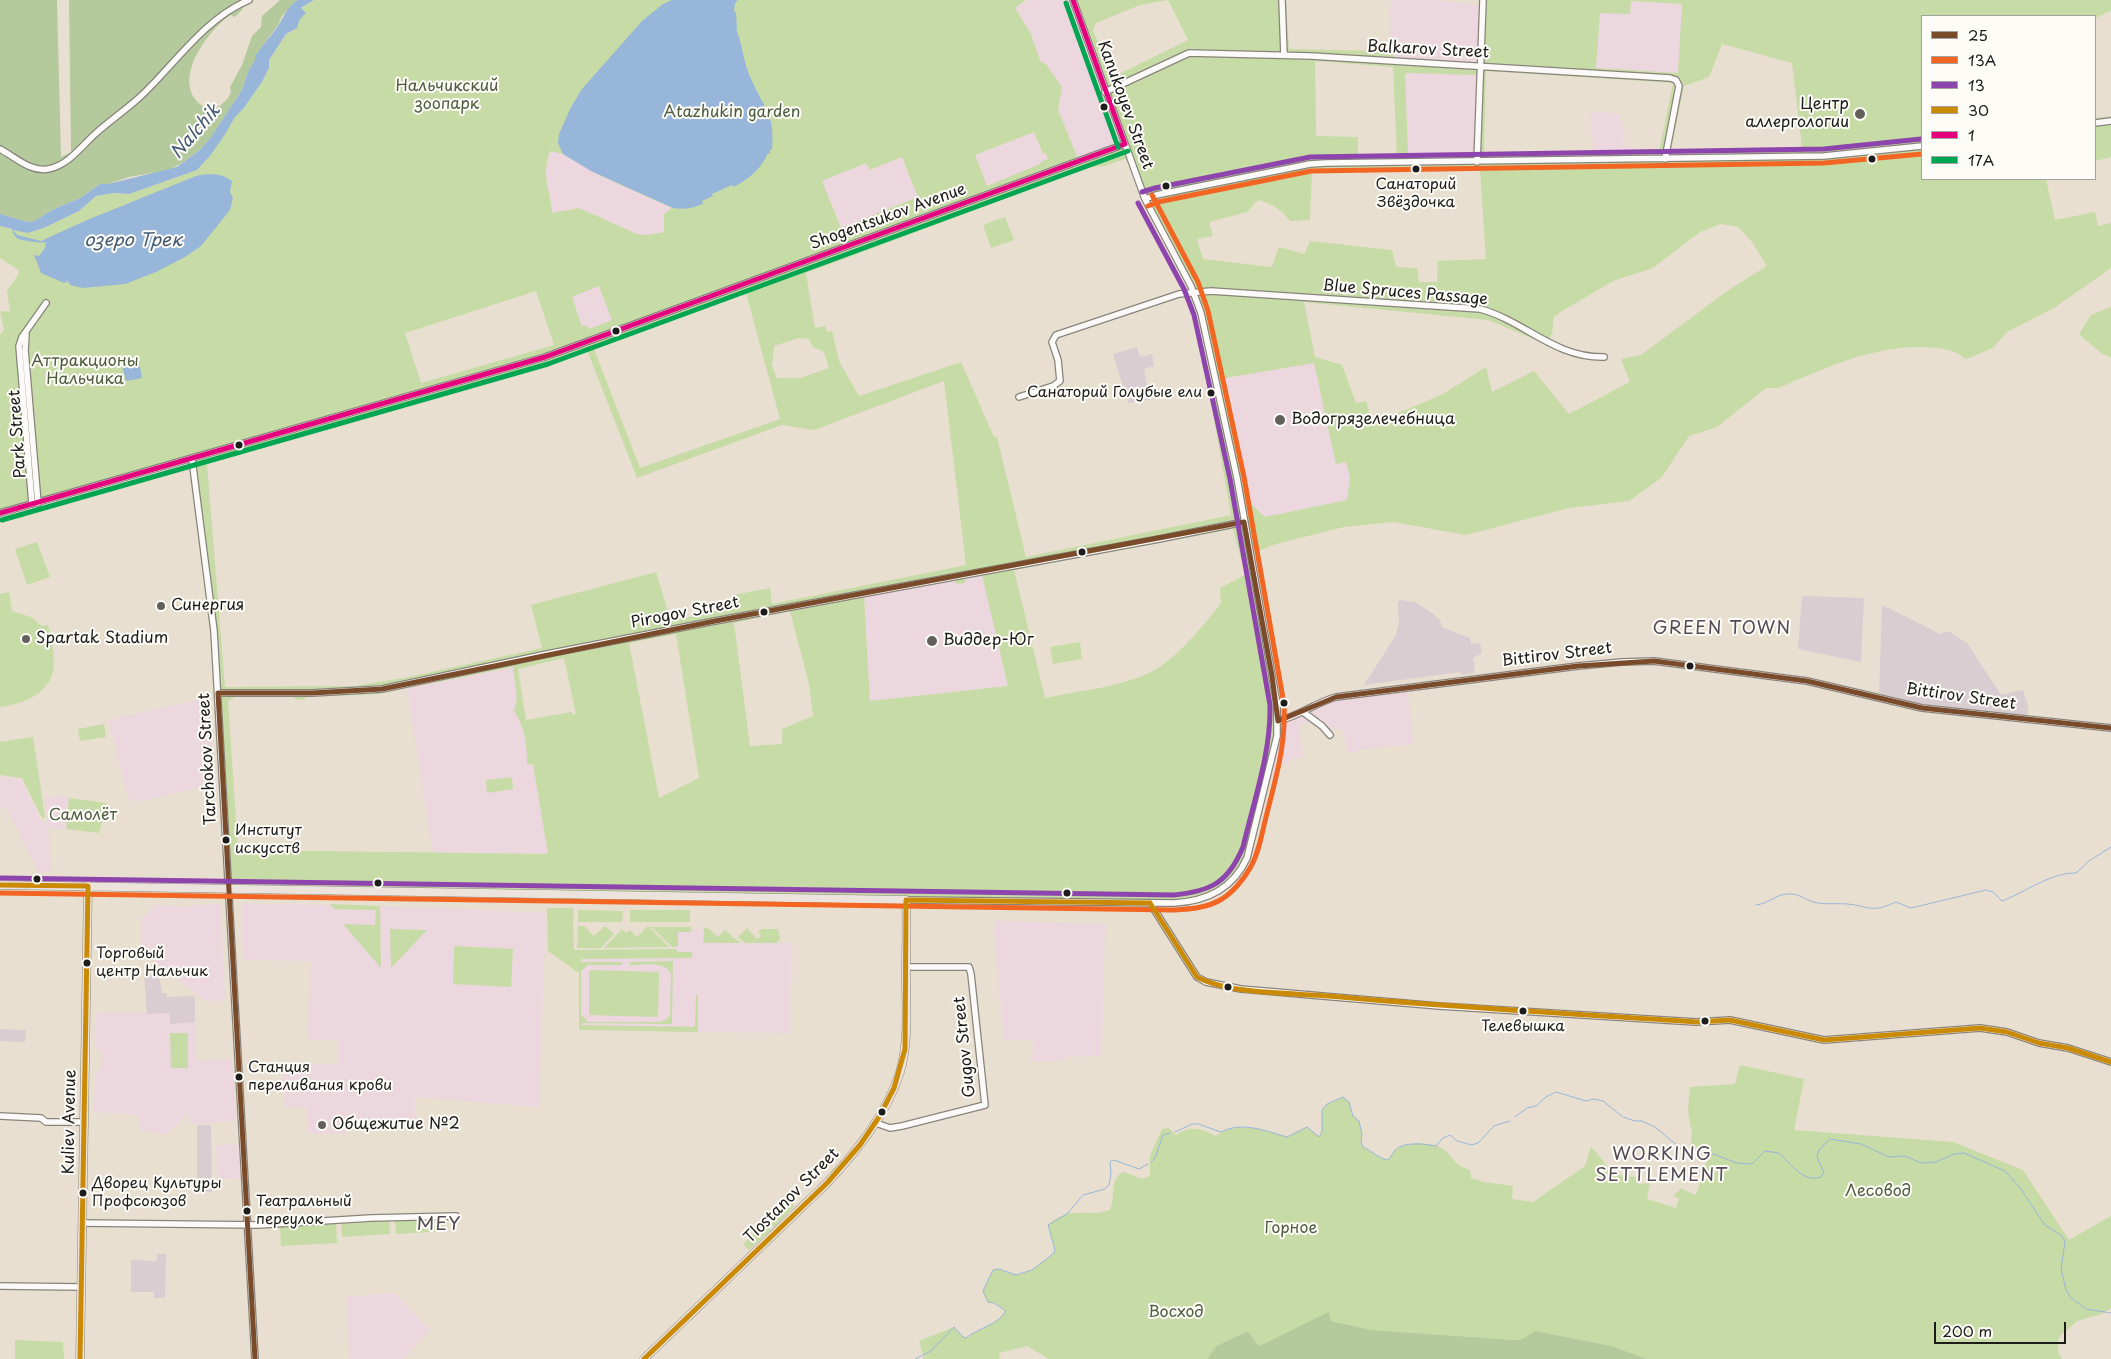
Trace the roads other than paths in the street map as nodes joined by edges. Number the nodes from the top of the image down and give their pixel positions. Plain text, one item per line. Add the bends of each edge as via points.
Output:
1 (249, 0) edge
2 (1073, 0) edge
3 (1282, 0) edge
4 (1483, 0) edge
5 (1284, 55) junction
6 (1481, 67) junction
7 (1105, 92) junction
8 (2111, 121) edge
9 (2096, 124) edge
10 (1125, 144) junction
11 (1921, 146) edge
12 (0, 149) edge
13 (1665, 159) junction
14 (1477, 162) junction
15 (1145, 199) junction
16 (1194, 293) junction
17 (46, 303) dead end
18 (1604, 357) dead end
19 (1019, 397) dead end
20 (192, 459) junction
21 (35, 503) junction
22 (0, 513) edge
23 (1244, 522) junction
24 (218, 693) junction
25 (1303, 712) junction
26 (1278, 721) junction
27 (2111, 728) edge
28 (1330, 735) dead end
29 (0, 885) edge
30 (88, 886) junction
31 (228, 888) junction
32 (906, 900) junction
33 (1150, 903) junction
34 (906, 967) junction
35 (2111, 1062) edge
36 (0, 1116) edge
37 (84, 1122) junction
38 (876, 1124) junction
39 (456, 1216) dead end
40 (82, 1223) junction
41 (247, 1225) junction
42 (0, 1286) edge
43 (81, 1287) junction
44 (80, 1359) edge
45 (255, 1359) edge
46 (644, 1359) edge

1 - 12 street via 202,33 140,97 63,163 49,169 36,168
2 - 7 street, Kanukoyev Street
3 - 5 street
4 - 6 street
5 - 6 street, Balkarov Street
5 - 7 street, Balkarov Street via 1189,53
6 - 13 street, Balkarov Street via 1674,78 1679,86
6 - 14 street
7 - 10 street, Kanukoyev Street
8 - 9 street
10 - 15 street, Kanukoyev Street
10 - 20 street, Shogentsukov Avenue via 545,357
11 - 13 street via 1824,156
13 - 14 street
14 - 15 street via 1310,164
15 - 16 street, Kanukoyev Street
16 - 18 street, Blue Spruces Passage via 1211,291 1480,309 1514,323 1564,351
16 - 19 street, Blue Spruces Passage via 1179,294 1056,335 1052,342 1060,381
16 - 23 street, Kanukoyev Street via 1204,322
17 - 21 street, Park Street via 19,346
20 - 21 street, Shogentsukov Avenue
20 - 24 street, Tarchokov Street via 211,602
21 - 22 street, Shogentsukov Avenue
23 - 24 street, Pirogov Street via 715,621 382,689
23 - 26 street, Kanukoyev Street
24 - 31 street, Tarchokov Street
25 - 26 street, Bittirov Street
25 - 27 street, Bittirov Street via 1336,697 1596,664 1654,661 1807,681 1922,708
25 - 28 street
26 - 33 street, Kanukoyev Street via 1250,848 1241,870 1207,898
29 - 30 main road
30 - 31 main road
30 - 37 main road, Kuliev Avenue
31 - 32 main road
31 - 41 street, Tarchokov Street
32 - 33 street
32 - 34 main road, Tlostanov Street
33 - 35 street via 1197,977 1206,982 1284,993 1489,1010 1696,1022 1730,1020 1824,1040 1980,1028 2006,1032 2039,1044 2068,1048
34 - 38 main road, Tlostanov Street via 902,1063
34 - 38 street, Gugov Street via 969,967 985,1105 902,1126 890,1128
36 - 37 street via 41,1118 46,1122
37 - 40 main road, Kuliev Avenue
38 - 46 main road, Tlostanov Street via 828,1183
39 - 41 street
40 - 41 street
40 - 43 main road, Kuliev Avenue
41 - 45 street, Tarchokov Street
42 - 43 street
43 - 44 main road, Kuliev Avenue

